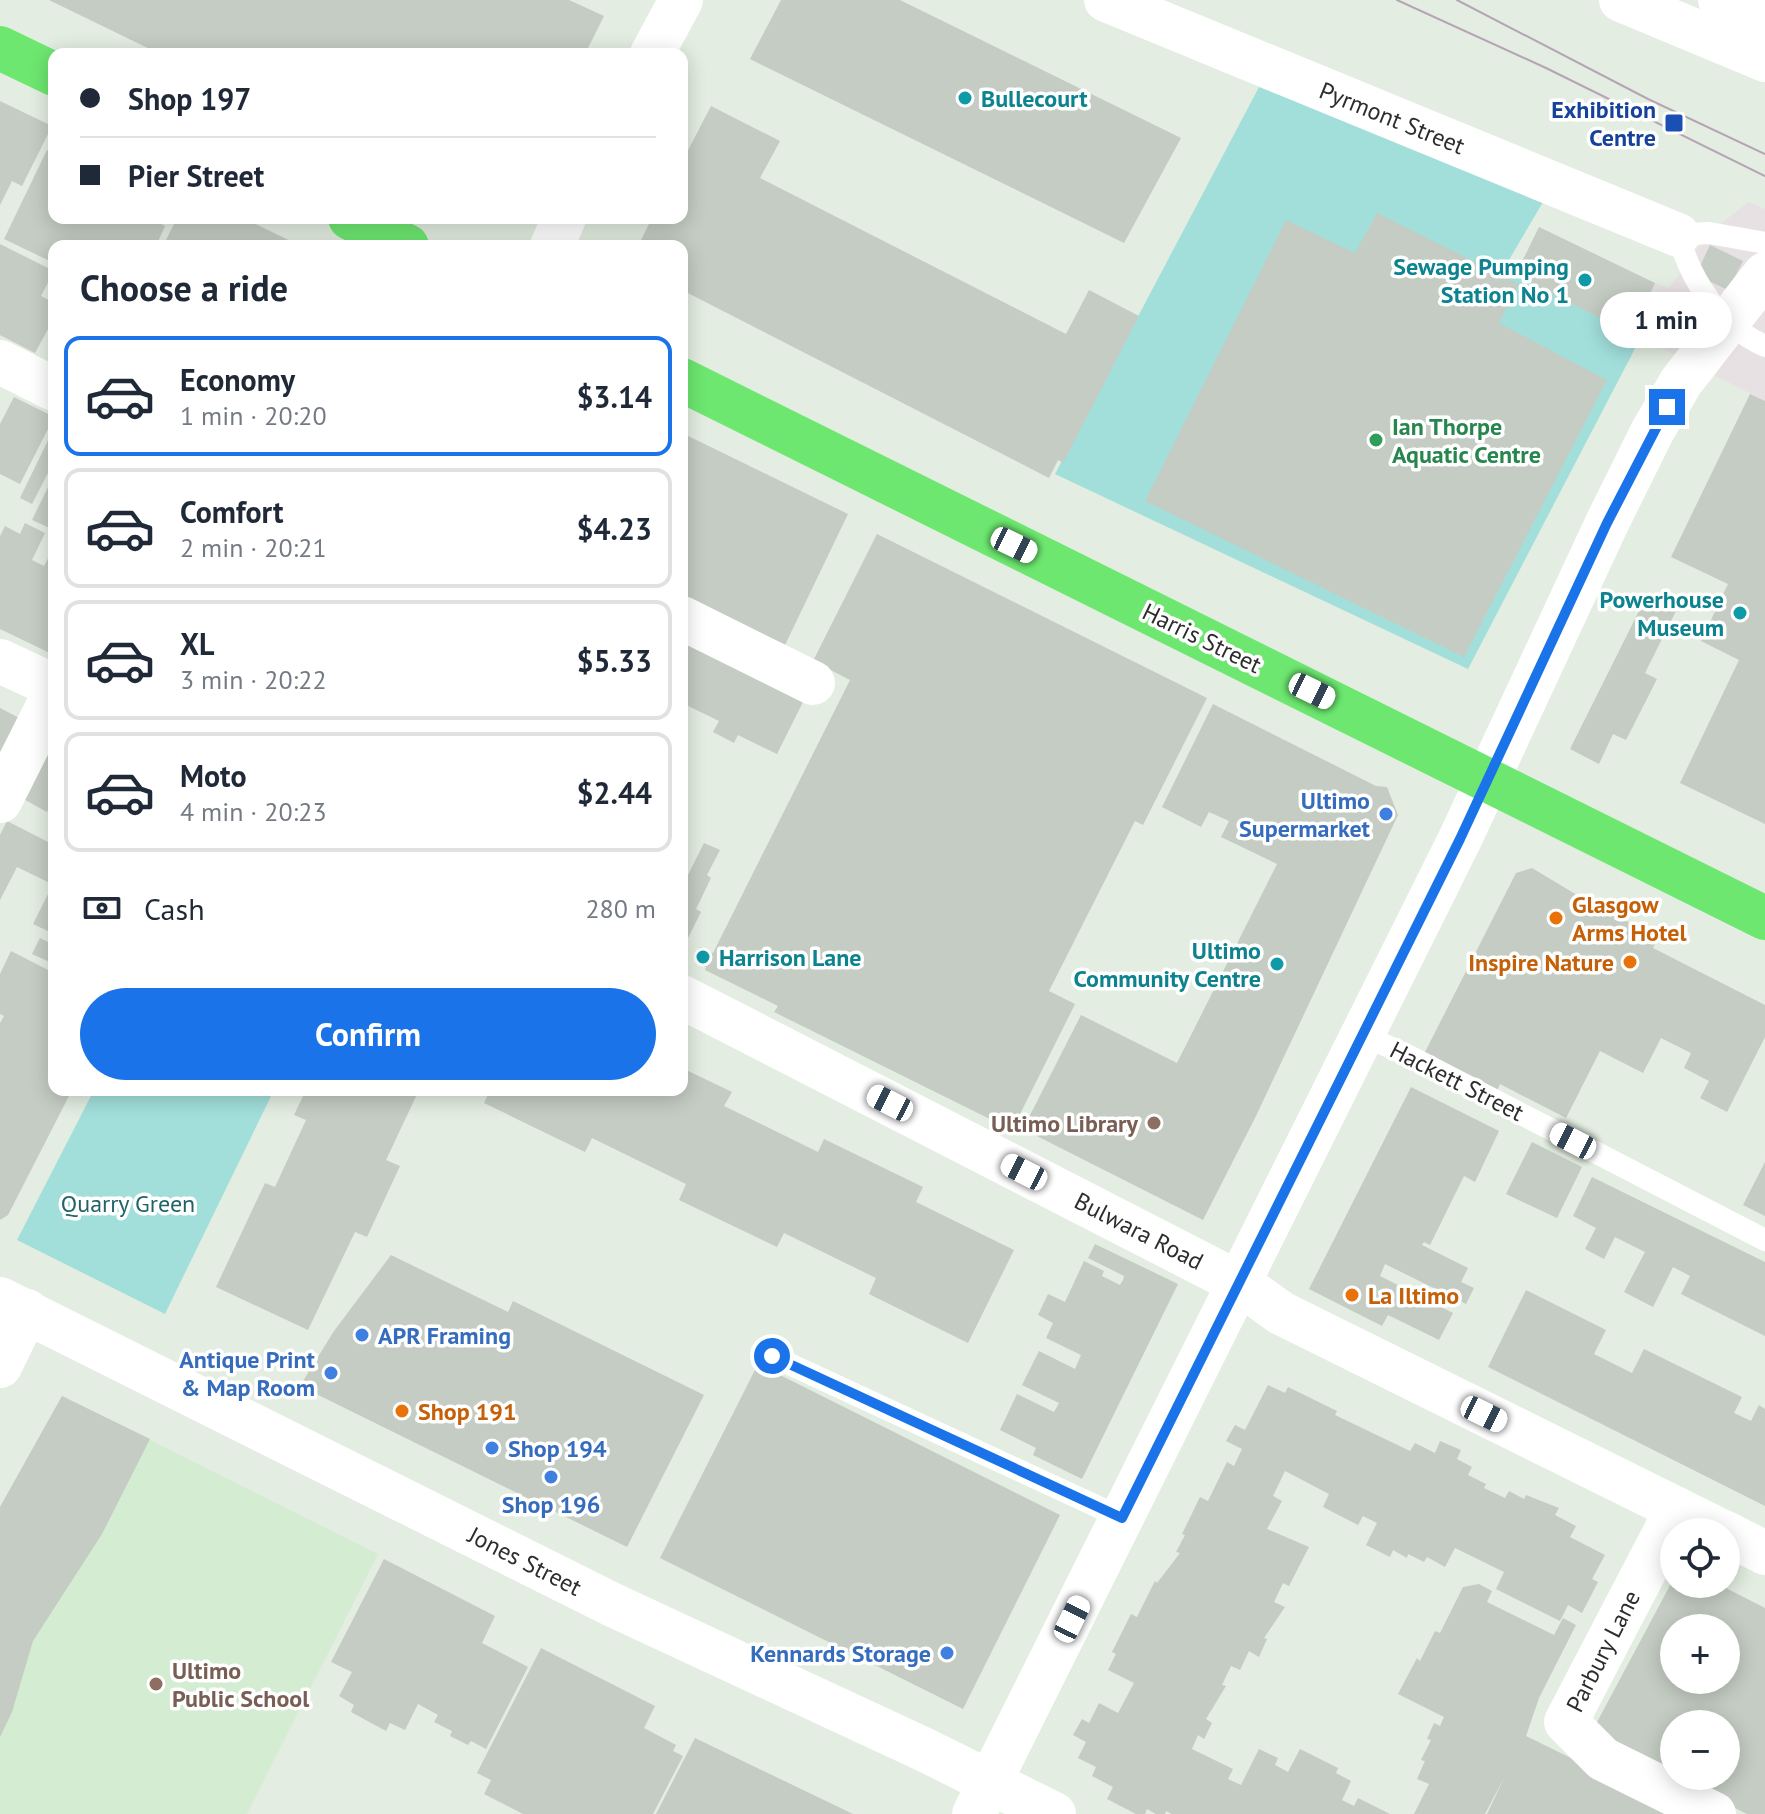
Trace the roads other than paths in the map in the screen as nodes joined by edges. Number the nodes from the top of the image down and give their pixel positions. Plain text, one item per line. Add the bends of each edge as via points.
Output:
1 (681, 0) edge
2 (1106, 0) edge
3 (1621, 0) edge
4 (1720, 0) edge
5 (1765, 20) edge
6 (0, 48) edge
7 (655, 48) edge
8 (1765, 60) edge
9 (48, 71) edge
10 (362, 224) edge
11 (1678, 235) junction
12 (395, 240) edge
13 (1765, 243) edge
14 (1765, 274) edge
15 (1765, 346) edge
16 (0, 362) edge
17 (688, 383) edge
18 (48, 386) edge
19 (688, 621) edge
20 (0, 661) edge
21 (48, 683) edge
22 (813, 683) dead end
23 (48, 706) edge
24 (1487, 781) junction
25 (0, 801) edge
26 (1765, 918) edge
27 (688, 1000) edge
28 (1361, 1034) junction
29 (1765, 1240) edge
30 (1239, 1283) junction
31 (14, 1305) edge
32 (772, 1356) dead end
33 (0, 1366) edge
34 (1677, 1509) junction
35 (1122, 1518) junction
36 (1695, 1518) edge
37 (1740, 1541) edge
38 (1765, 1553) edge
39 (982, 1798) edge
40 (1054, 1814) edge
41 (1714, 1814) edge

1 - 7 street
2 - 11 street, Pyrmont Street
3 - 8 street
4 - 5 street
6 - 9 main road
10 - 12 main road
11 - 13 lane via 1709,233
11 - 15 lane via 1685,262 1712,304 1741,333
14 - 24 street via 1681,382 1652,432
16 - 18 street
17 - 24 main road, Harris Street
19 - 22 street
20 - 21 street
23 - 25 street
24 - 26 main road, Harris Street
24 - 28 street
27 - 30 street, Bulwara Road
28 - 29 lane, Hackett Street
28 - 30 street
30 - 34 street, Bulwara Road via 1291,1319
30 - 35 street
31 - 33 street
31 - 39 street, Jones Street via 613,1605 923,1749
32 - 35 lane
34 - 36 street, Bulwara Road
34 - 41 street, Parbury Lane via 1566,1722 1603,1759
35 - 39 street
37 - 38 street, Bulwara Road
39 - 40 street, Jones Street

